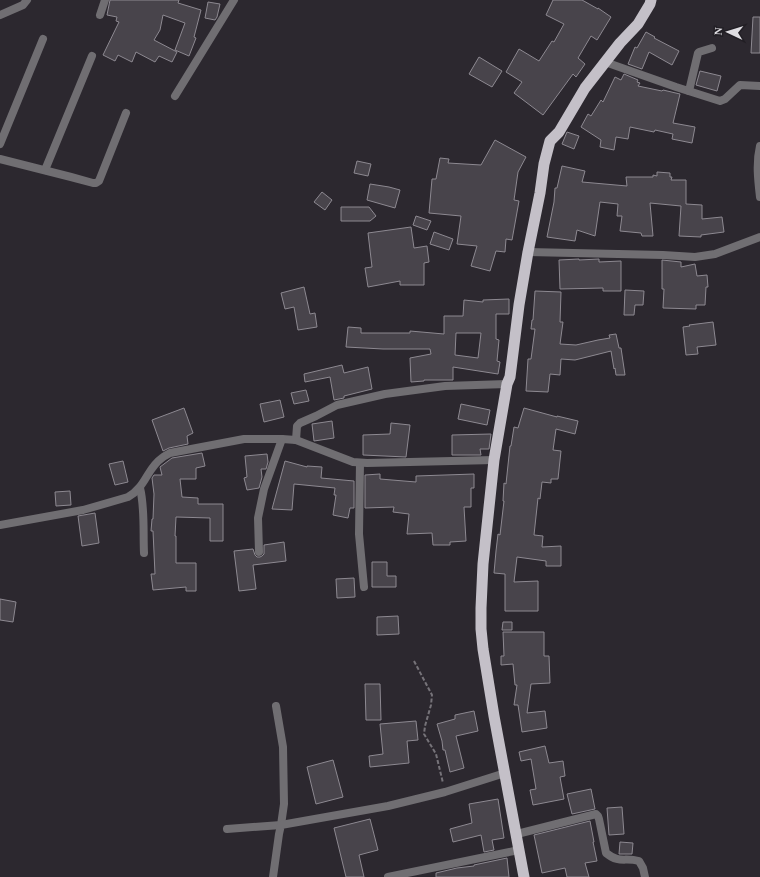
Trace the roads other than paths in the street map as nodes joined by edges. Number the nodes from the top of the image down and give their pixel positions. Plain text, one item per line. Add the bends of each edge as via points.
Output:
1 (27, 0) edge
2 (105, 0) edge
3 (234, 0) edge
4 (651, 0) edge
5 (0, 15) edge
6 (100, 15) dead end
7 (43, 38) dead end
8 (712, 48) dead end
9 (92, 56) dead end
10 (605, 62) junction
11 (760, 86) edge
12 (688, 91) junction
13 (175, 96) dead end
14 (126, 113) dead end
15 (0, 144) edge
16 (760, 146) edge
17 (0, 159) edge
18 (45, 170) junction
19 (760, 197) edge
20 (760, 237) edge
21 (528, 252) junction
22 (507, 384) junction
23 (282, 438) junction
24 (296, 440) junction
25 (494, 460) junction
26 (360, 463) junction
27 (140, 488) junction
28 (0, 524) edge
29 (259, 552) dead end
30 (144, 553) dead end
31 (364, 587) dead end
32 (276, 706) dead end
33 (505, 773) junction
34 (281, 825) junction
35 (227, 829) dead end
36 (517, 834) junction
37 (519, 850) junction
38 (273, 877) edge
39 (388, 877) edge
40 (524, 877) edge
41 (645, 877) edge

1 - 5 street via 23,5
2 - 6 street
3 - 13 street
4 - 10 highway via 638,24
7 - 15 street
8 - 12 street via 698,53
9 - 18 street
10 - 12 street
10 - 21 highway via 584,88 559,132 550,141
11 - 12 street via 740,85 721,101
14 - 18 street via 99,181 93,183
16 - 19 street
17 - 18 street
20 - 21 street via 715,254 695,257
21 - 22 highway
22 - 24 street via 437,387 385,394 337,405 300,423 297,426
22 - 25 highway
23 - 24 street
23 - 27 street via 244,439 170,453 156,463
23 - 29 street via 264,489 258,518
24 - 26 street
25 - 26 street
25 - 33 highway via 483,564 481,629 482,649
26 - 31 street via 359,534
27 - 28 street via 128,497 84,510
27 - 30 street via 143,504
32 - 34 street via 283,747 284,804
33 - 34 street via 388,806
33 - 36 highway
34 - 35 street
34 - 38 street
36 - 37 highway
36 - 41 street via 596,814 606,853 619,860 639,861
37 - 39 street
37 - 40 highway

